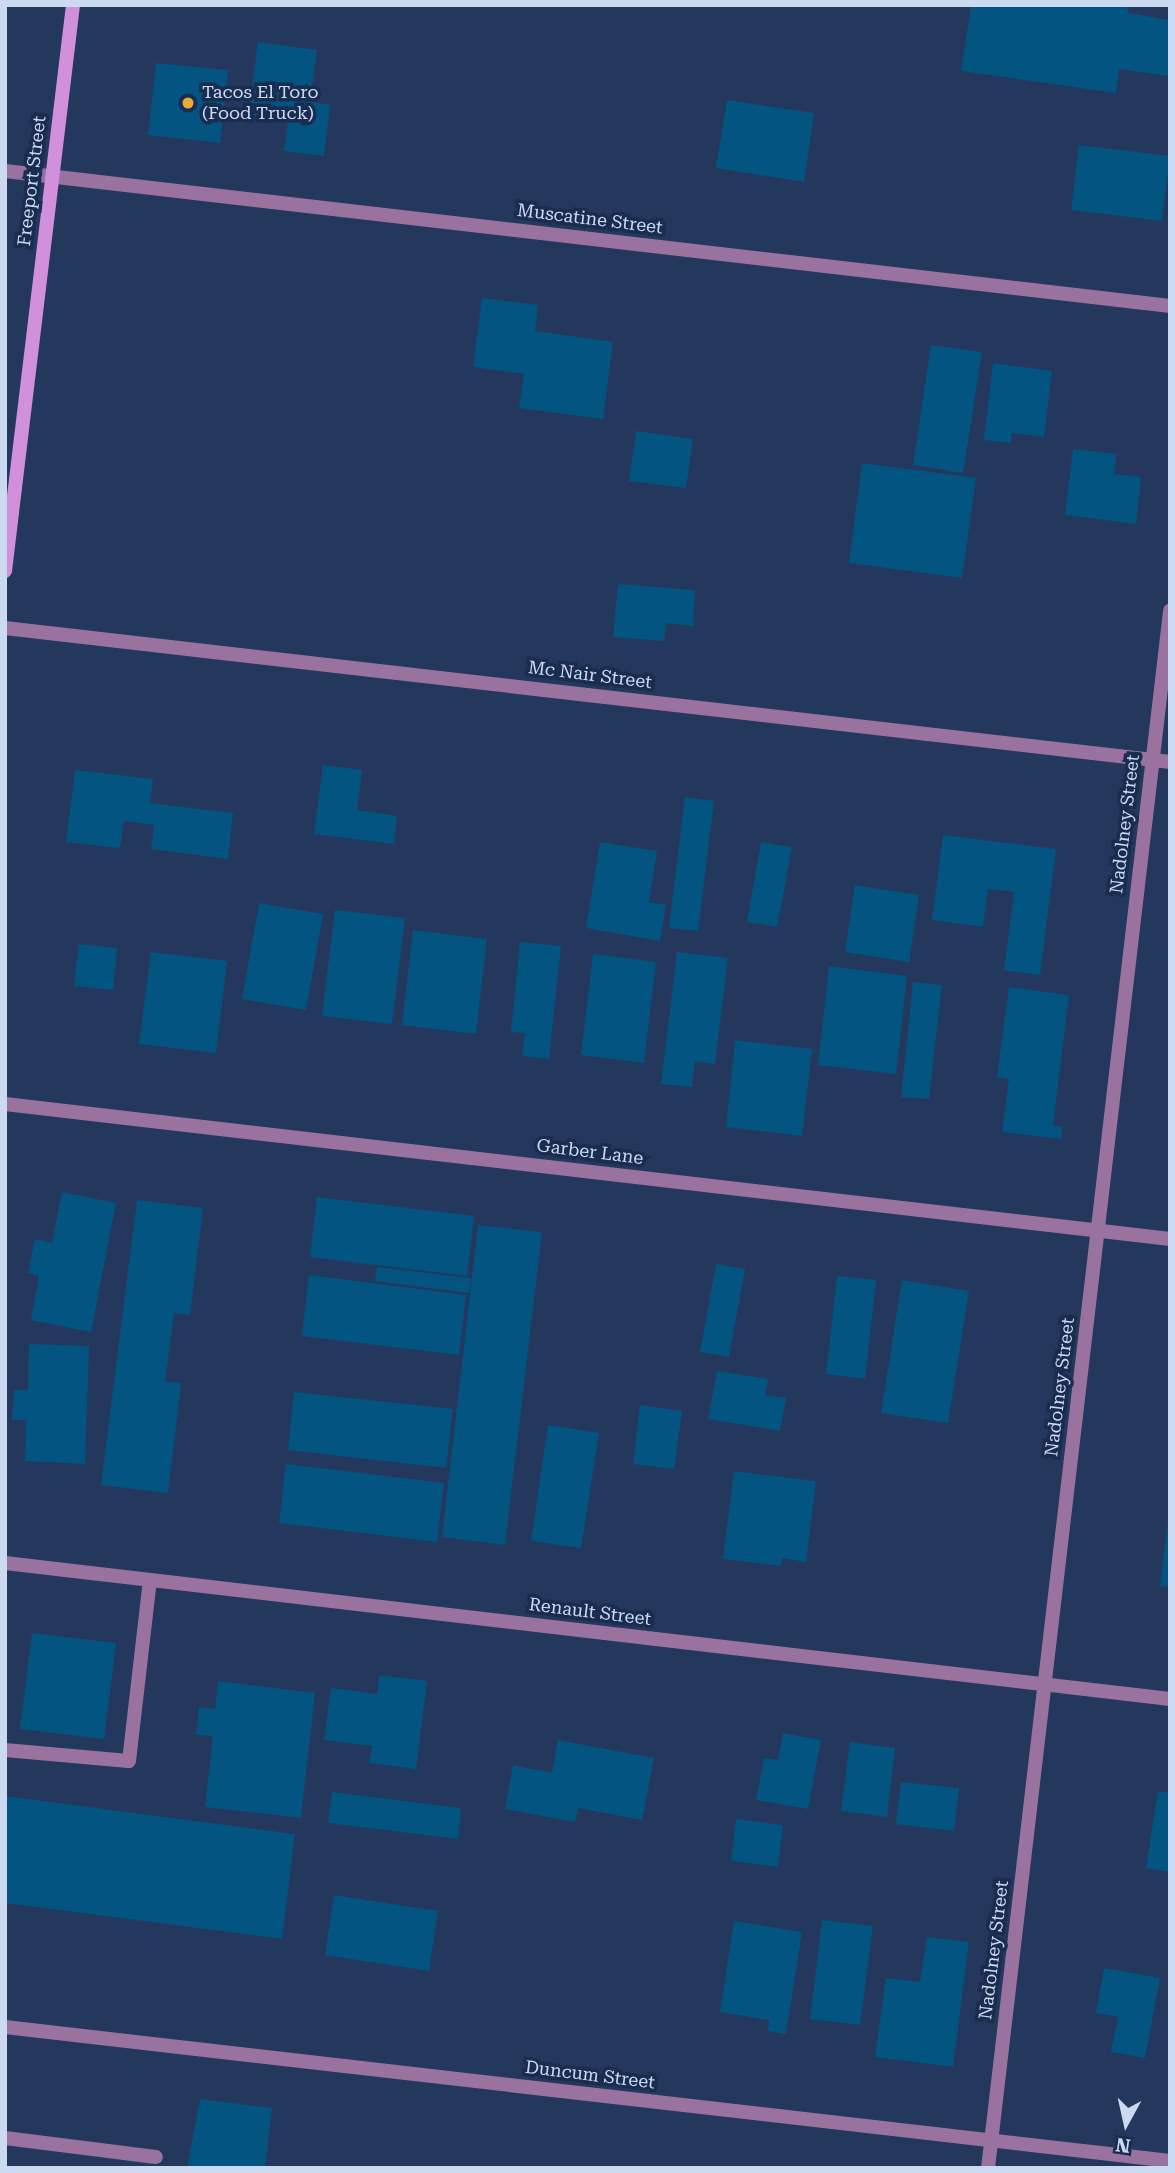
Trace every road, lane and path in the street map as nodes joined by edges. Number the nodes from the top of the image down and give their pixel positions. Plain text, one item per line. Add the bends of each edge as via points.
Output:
1 (73, 5) edge
2 (5, 171) edge
3 (52, 177) junction
4 (1170, 306) edge
5 (5, 571) edge
6 (1170, 611) edge
7 (5, 628) edge
8 (1152, 760) junction
9 (1170, 762) edge
10 (5, 1104) edge
11 (1098, 1231) junction
12 (1170, 1239) edge
13 (5, 1563) edge
14 (150, 1580) junction
15 (1045, 1684) junction
16 (1170, 1699) edge
17 (5, 1750) edge
18 (5, 2027) edge
19 (5, 2138) edge
20 (991, 2141) junction
21 (156, 2157) dead end
22 (1170, 2161) edge
23 (988, 2168) edge

1 - 3 main road, Freeport Street
2 - 3 street, Muscatine Street
3 - 4 street, Muscatine Street
3 - 5 main road, Freeport Street
6 - 8 street, Nadolney Street
7 - 8 street, Mc Nair Street
8 - 9 street, Mc Nair Street
8 - 11 street, Nadolney Street
10 - 11 street, Garber Lane
11 - 12 street, Garber Lane
11 - 15 street, Nadolney Street
13 - 14 street, Renault Street
14 - 15 street, Renault Street
14 - 17 street via 129,1761
15 - 16 street, Renault Street
15 - 20 street, Nadolney Street
18 - 20 street, Duncum Street
19 - 21 street
20 - 22 street, Duncum Street
20 - 23 street, Nadolney Street

